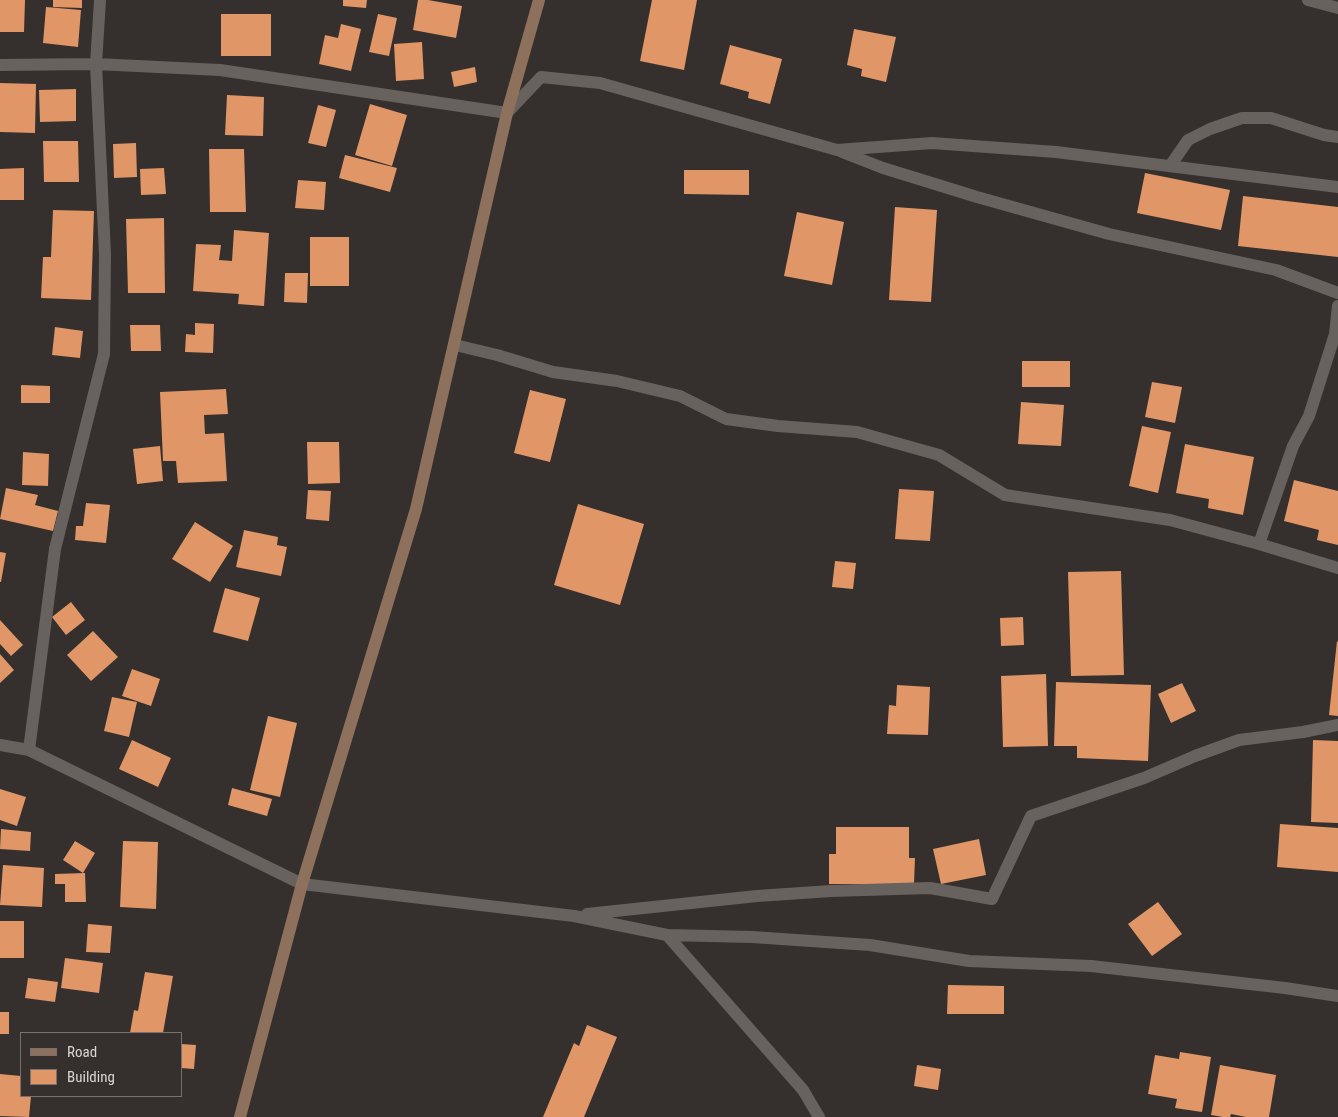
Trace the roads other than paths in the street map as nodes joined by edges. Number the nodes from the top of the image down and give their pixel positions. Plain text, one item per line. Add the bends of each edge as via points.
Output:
1 (100, 0) edge
2 (539, 0) edge
3 (1308, 0) edge
4 (1338, 8) edge
5 (96, 64) junction
6 (0, 65) edge
7 (508, 113) junction
8 (1338, 137) edge
9 (837, 150) junction
10 (1170, 166) junction
11 (1338, 187) edge
12 (1338, 294) edge
13 (1338, 306) edge
14 (455, 345) junction
15 (1259, 544) junction
16 (1338, 568) edge
17 (1338, 725) edge
18 (0, 745) edge
19 (29, 750) junction
20 (302, 884) junction
21 (574, 916) junction
22 (667, 935) junction
23 (1338, 996) edge
24 (240, 1117) edge
25 (819, 1117) edge

1 - 5 street
2 - 7 street
3 - 4 street
5 - 6 street
5 - 7 street via 220,70
5 - 19 street via 105,254 104,354 55,549
7 - 9 street via 541,77 600,83
7 - 14 street
8 - 10 street via 1271,118 1242,118 1188,140
9 - 10 street via 932,143 1056,152
9 - 12 street via 977,197 1109,234 1276,270
10 - 11 street
13 - 15 street via 1335,334 1309,416 1293,446
14 - 15 street via 553,372 618,381 680,396 726,419 857,432 939,455 1005,495 1170,520
14 - 20 street via 416,509
15 - 16 street
17 - 21 street via 1239,740 1144,778 1031,816 992,899 930,888 831,891
18 - 19 street
19 - 20 street
20 - 21 street
20 - 24 street
21 - 22 street
22 - 23 street via 870,945 968,960 1091,966
22 - 25 street via 803,1090

